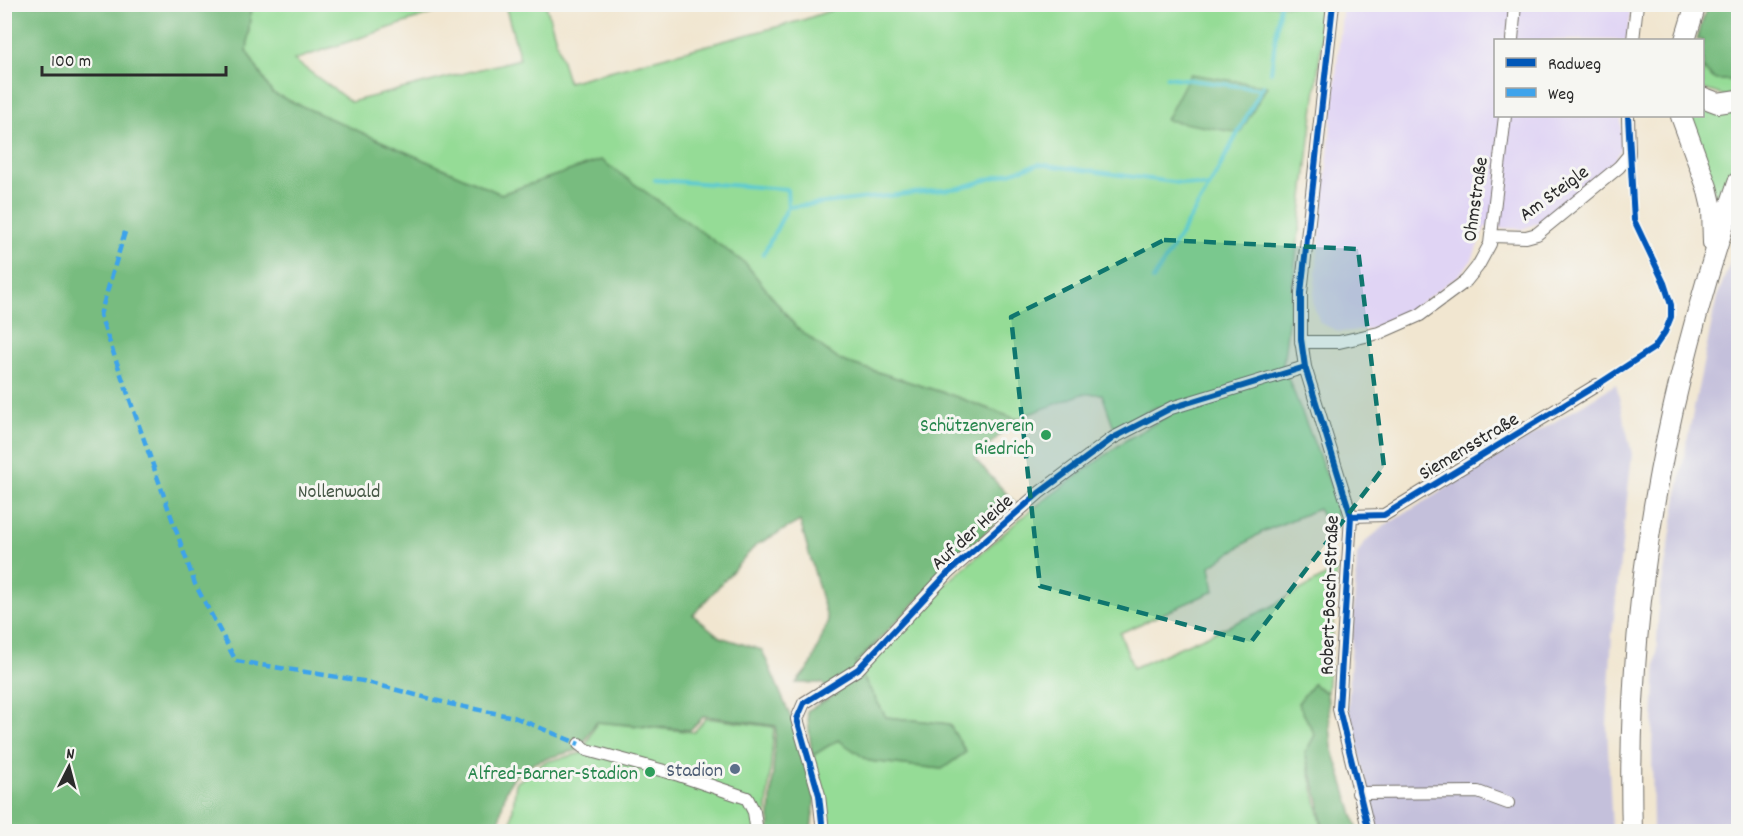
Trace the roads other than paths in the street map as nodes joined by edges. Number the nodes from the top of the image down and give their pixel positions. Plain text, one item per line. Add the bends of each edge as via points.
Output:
1 (1333, 4) edge
2 (1515, 4) edge
3 (1637, 4) edge
4 (1696, 4) edge
5 (1512, 39) edge
6 (1633, 39) edge
7 (1685, 39) edge
8 (1704, 98) edge
9 (1738, 100) edge
10 (1505, 117) edge
11 (1628, 117) edge
12 (1681, 117) edge
13 (1738, 182) edge
14 (1738, 208) edge
15 (1491, 236) junction
16 (1717, 246) junction
17 (1301, 342) junction
18 (1305, 367) junction
19 (1597, 385) dead end
20 (1351, 516) junction
21 (579, 744) dead end
22 (1358, 793) junction
23 (1508, 803) dead end
24 (757, 831) edge
25 (823, 831) edge
26 (1369, 831) edge
27 (1632, 831) edge

1 - 17 street, Robert-Bosch-Straße via 1301,293
2 - 5 street
3 - 6 street
4 - 7 highway
8 - 9 highway via 1718,103
10 - 15 street, Ohmstraße
11 - 15 street, Am Steigle via 1629,155 1604,180 1537,234
12 - 16 highway via 1707,187
13 - 16 highway
14 - 16 highway
15 - 17 street, Ohmstraße via 1485,255 1466,281 1420,315 1361,339
16 - 27 highway via 1671,412 1643,565 1632,705
17 - 18 street, Robert-Bosch-Straße
18 - 20 street, Robert-Bosch-Straße
18 - 25 street, Auf der Heide via 1171,408 1113,438 1039,493 949,572 858,669 804,703 797,719 819,795
19 - 20 street, Siemensstraße via 1384,516
20 - 22 street, Robert-Bosch-Straße via 1339,709
21 - 24 street via 587,750 747,798
22 - 23 street via 1478,792
22 - 26 street, Robert-Bosch-Straße

